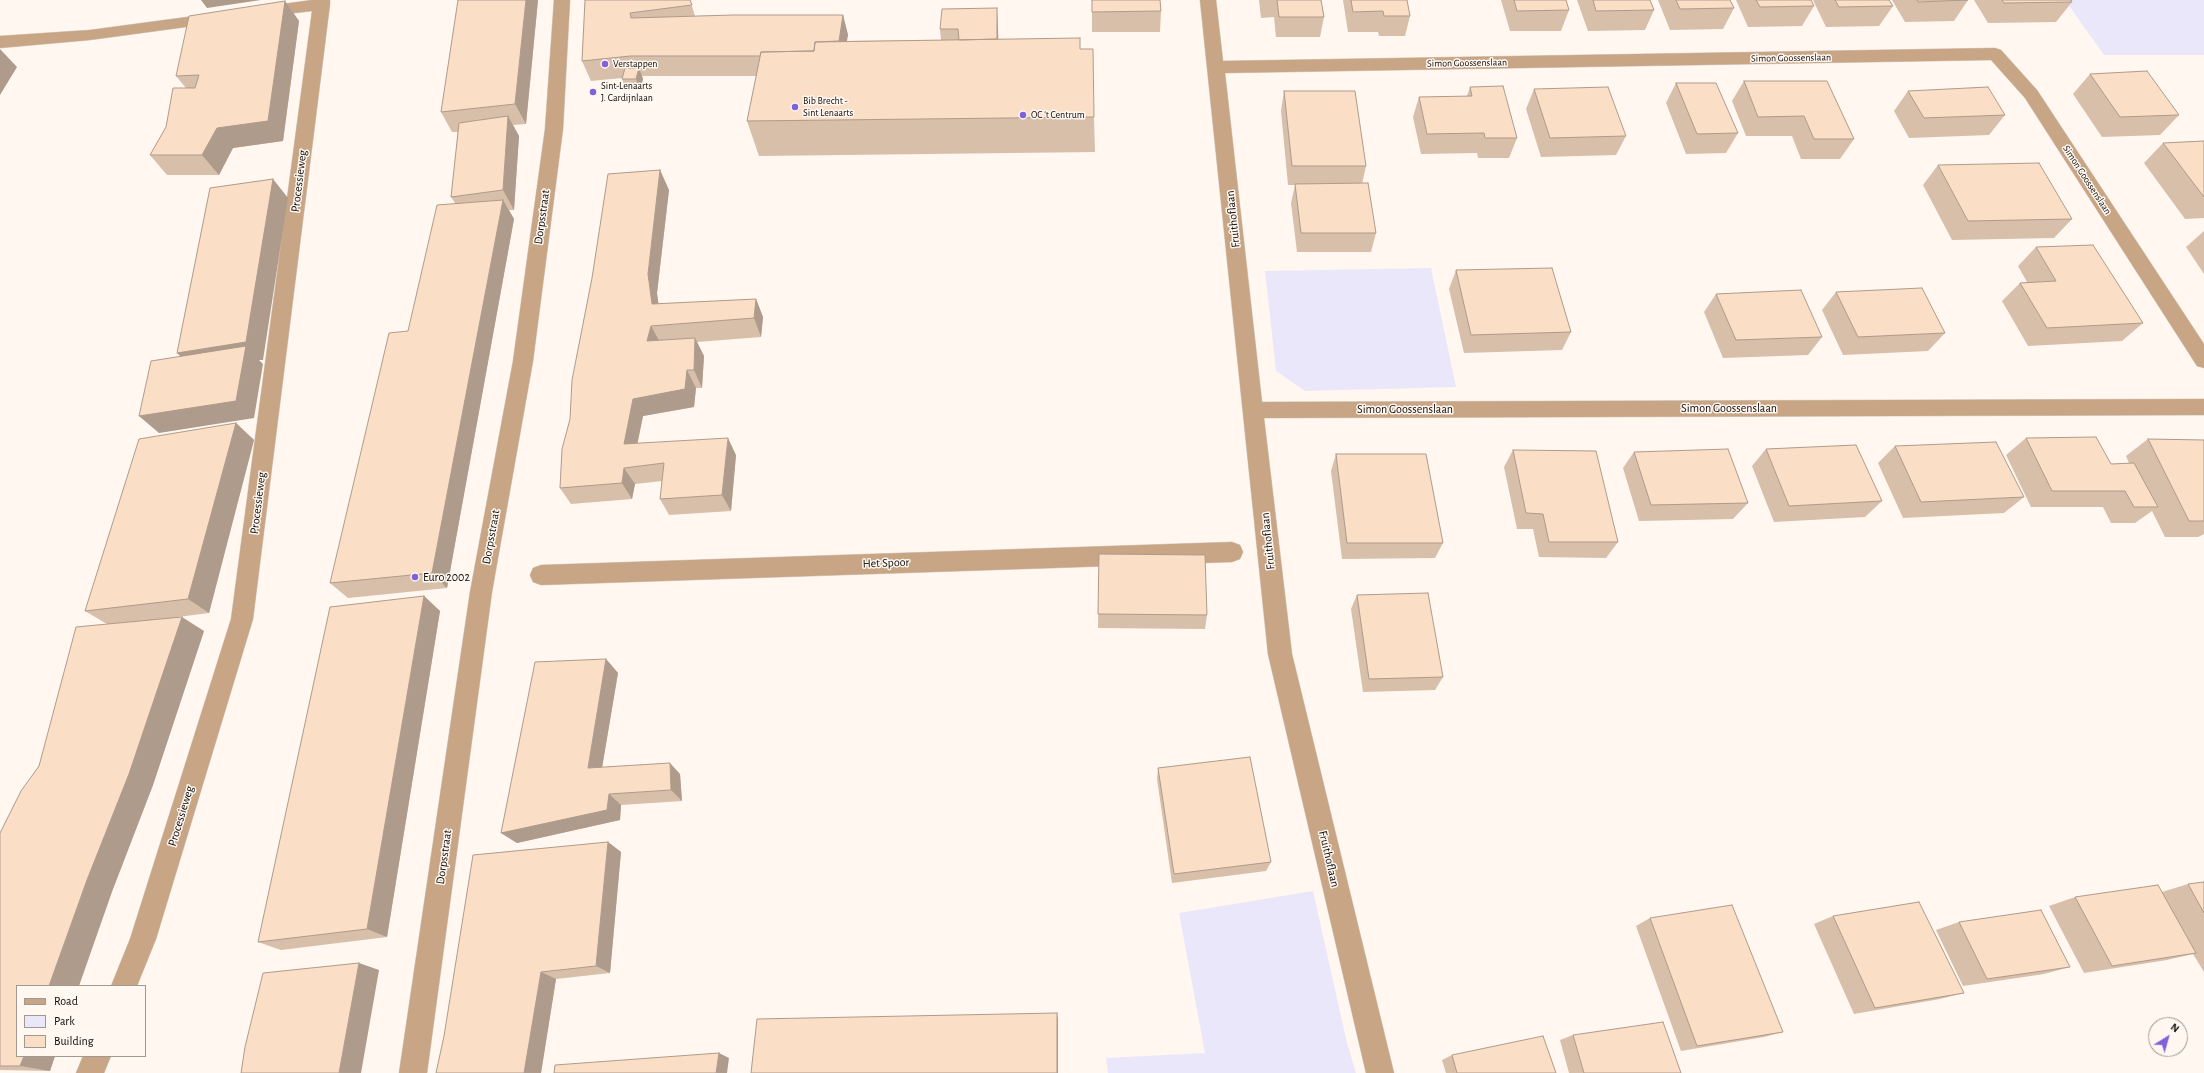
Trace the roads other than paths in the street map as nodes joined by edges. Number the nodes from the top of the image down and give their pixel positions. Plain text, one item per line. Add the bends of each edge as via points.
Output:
1 (562, 0) edge
2 (1208, 0) edge
3 (322, 2) edge
4 (0, 42) edge
5 (1216, 67) junction
6 (2204, 360) edge
7 (2204, 407) edge
8 (1254, 410) junction
9 (1232, 552) dead end
10 (541, 575) dead end
11 (124, 985) edge
12 (97, 1057) edge
13 (90, 1073) edge
14 (413, 1073) edge
15 (1380, 1073) edge

1 - 14 street, Dorpsstraat via 554,129 523,360 481,592
2 - 5 street, Fruithoflaan
3 - 4 street, Processieweg via 90,35
3 - 11 street, Processieweg via 242,619 143,939
5 - 6 street, Simon Goossenslaan via 1995,54 2031,94
5 - 8 street, Fruithoflaan
7 - 8 street, Simon Goossenslaan
8 - 15 street, Fruithoflaan via 1280,654
9 - 10 street, Het Spoor
12 - 13 street

